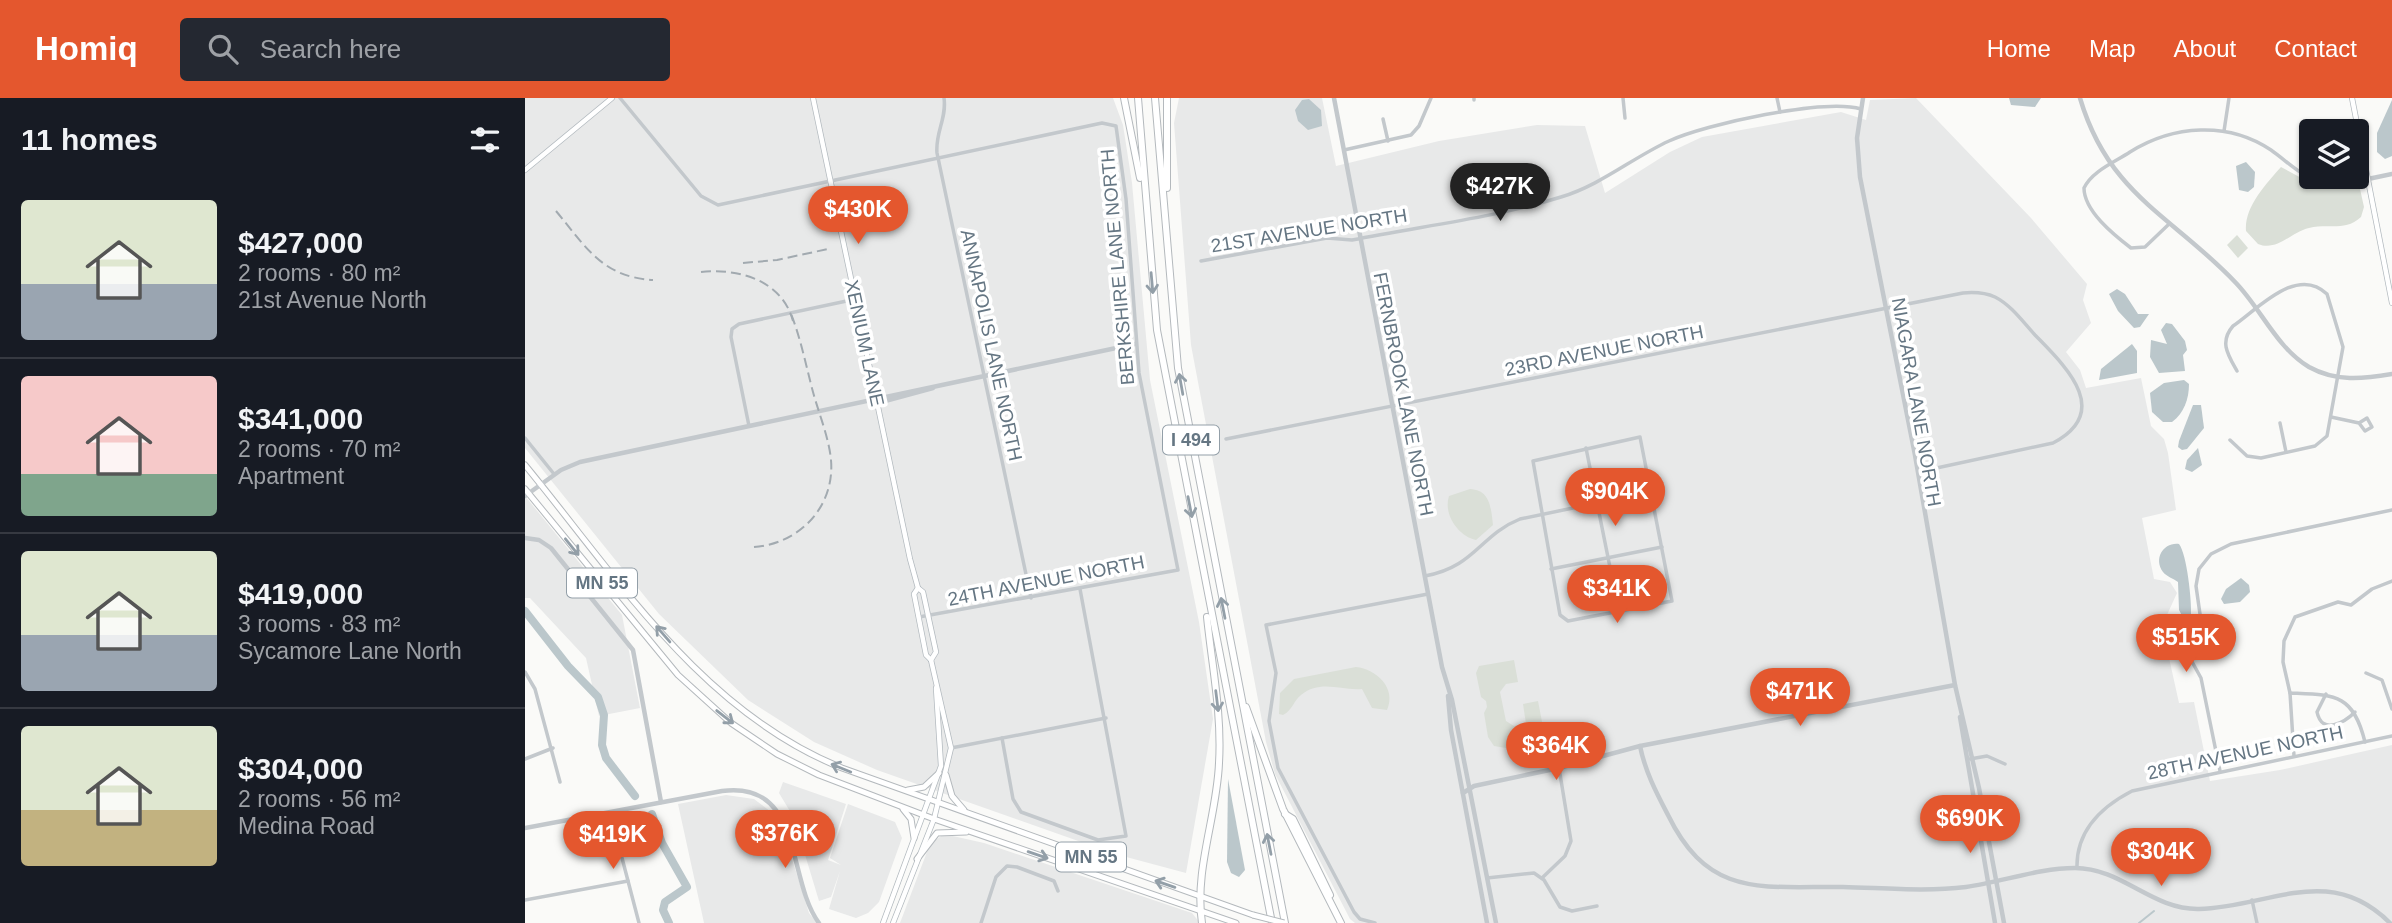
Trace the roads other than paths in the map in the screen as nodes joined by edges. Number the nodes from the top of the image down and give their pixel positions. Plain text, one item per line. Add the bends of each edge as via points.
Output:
1 (612, 98) edge
2 (620, 98) edge
3 (813, 98) edge
4 (944, 98) edge
5 (1124, 98) edge
6 (1138, 98) edge
7 (1155, 98) edge
8 (1167, 98) edge
9 (1333, 98) edge
10 (1431, 98) edge
11 (1623, 98) edge
12 (1777, 98) edge
13 (1863, 98) edge
14 (2080, 98) edge
15 (2229, 98) edge
16 (2352, 98) edge
17 (1861, 109) junction
18 (1780, 112) junction
19 (1625, 118) dead end
20 (1383, 119) dead end
21 (2356, 119) edge
22 (2224, 131) junction
23 (1388, 141) junction
24 (1344, 150) junction
25 (938, 159) junction
26 (2112, 164) junction
27 (525, 170) edge
28 (2299, 172) edge
29 (2392, 174) edge
30 (2369, 179) edge
31 (831, 181) junction
32 (2369, 184) edge
33 (1164, 203) junction
34 (1146, 215) junction
35 (2168, 225) junction
36 (1360, 238) junction
37 (1202, 261) dead end
38 (856, 299) junction
39 (2392, 303) edge
40 (1886, 308) junction
41 (2258, 309) junction
42 (1135, 344) junction
43 (2237, 371) dead end
44 (2392, 374) edge
45 (984, 376) junction
46 (2339, 377) junction
47 (877, 399) junction
48 (1393, 407) junction
49 (2331, 417) junction
50 (2359, 422) dead end
51 (2280, 424) dead end
52 (749, 426) junction
53 (525, 438) edge
54 (1226, 439) dead end
55 (2230, 440) dead end
56 (1586, 448) junction
57 (2286, 452) junction
58 (525, 465) edge
59 (1917, 472) junction
60 (554, 474) junction
61 (541, 485) junction
62 (1651, 492) junction
63 (526, 493) edge
64 (525, 502) edge
65 (1597, 503) junction
66 (2392, 510) edge
67 (1541, 514) junction
68 (525, 538) edge
69 (1662, 547) junction
70 (1608, 557) junction
71 (1551, 569) junction
72 (1178, 570) joint
73 (1425, 576) junction
74 (2392, 581) edge
75 (1204, 584) junction
76 (918, 587) junction
77 (1080, 589) junction
78 (1429, 594) junction
79 (1031, 598) junction
80 (1619, 612) junction
81 (919, 617) junction
82 (928, 617) junction
83 (931, 660) junction
84 (525, 671) edge
85 (2366, 673) dead end
86 (1236, 675) junction
87 (936, 683) junction
88 (1955, 685) junction
89 (2290, 693) junction
90 (2326, 694) junction
91 (1448, 695) junction
92 (1958, 699) junction
93 (2392, 709) edge
94 (2356, 711) junction
95 (1106, 718) junction
96 (2392, 736) edge
97 (1002, 738) junction
98 (2365, 742) junction
99 (1640, 746) junction
100 (553, 748) junction
101 (951, 748) junction
102 (2294, 757) junction
103 (525, 759) edge
104 (1972, 759) junction
105 (1966, 760) junction
106 (2005, 764) dead end
107 (1559, 768) junction
108 (2220, 771) junction
109 (939, 773) junction
110 (946, 775) junction
111 (561, 782) dead end
112 (1470, 788) junction
113 (905, 791) junction
114 (1463, 793) junction
115 (929, 799) junction
116 (661, 802) junction
117 (939, 802) junction
118 (898, 805) junction
119 (610, 812) junction
120 (966, 813) junction
121 (923, 815) junction
122 (934, 819) junction
123 (525, 828) edge
124 (974, 833) junction
125 (914, 838) junction
126 (916, 859) junction
127 (2077, 868) junction
128 (1487, 878) junction
129 (1542, 878) junction
130 (628, 881) junction
131 (1996, 882) junction
132 (1988, 883) junction
133 (1058, 891) dead end
134 (1198, 895) junction
135 (525, 900) edge
136 (2252, 900) junction
137 (1597, 906) dead end
138 (1201, 913) junction
139 (639, 923) edge
140 (819, 923) edge
141 (883, 923) edge
142 (893, 923) edge
143 (981, 923) edge
144 (1202, 923) edge
145 (1235, 923) edge
146 (1272, 923) edge
147 (1284, 923) edge
148 (1341, 923) edge
149 (1375, 923) edge
150 (1487, 923) edge
151 (1496, 923) edge
152 (1996, 923) edge
153 (2004, 923) edge
154 (2257, 923) edge
155 (2390, 923) edge

1 - 27 main road
2 - 31 street via 711,204
3 - 31 main road, XENIUM LANE
4 - 25 street, ANNAPOLIS LANE NORTH
5 - 34 highway
6 - 34 highway, I 494
7 - 33 highway, I 494
8 - 33 highway
9 - 24 street, FERNBROOK LANE NORTH
10 - 23 street via 1416,131
11 - 19 street
12 - 18 street
13 - 17 street, NIAGARA LANE NORTH
14 - 26 street via 2092,131
15 - 22 street
16 - 21 main road
17 - 18 street, 21ST AVENUE NORTH via 1839,102
17 - 40 street, NIAGARA LANE NORTH via 1859,169
18 - 36 street, 21ST AVENUE NORTH via 1687,133 1596,184 1561,198
20 - 23 street
22 - 26 street via 2192,130 2163,136
22 - 28 street via 2263,145
23 - 24 street
24 - 36 street, FERNBROOK LANE NORTH
25 - 31 street
25 - 42 street, BERKSHIRE LANE NORTH via 1102,123 1116,126 1128,223
25 - 45 street, ANNAPOLIS LANE NORTH
26 - 35 street via 2137,197
26 - 35 street via 2089,180 2084,192 2111,230 2131,248 2141,249
29 - 30 street
31 - 38 main road, XENIUM LANE
32 - 39 main road
86 -> 33 highway, I 494 via 1178,368
34 -> 75 highway, I 494 via 1157,330
35 - 41 street via 2222,269
36 - 37 street, 21ST AVENUE NORTH via 1327,238
36 - 48 street, FERNBROOK LANE NORTH
38 - 47 main road, XENIUM LANE
38 - 52 street via 732,329
40 - 48 street, 23RD AVENUE NORTH
40 - 59 street, NIAGARA LANE NORTH
40 - 59 street, 23RD AVENUE NORTH via 1963,293 1988,295 2012,311 2069,370 2078,386 2081,405 2077,422 2067,435 2045,446
41 - 43 street via 2232,326 2226,337 2225,349
41 - 46 street via 2298,359
41 - 46 street via 2294,284 2316,285 2331,300 2343,341
42 - 45 street
42 - 72 street, BERKSHIRE LANE NORTH
44 - 46 street
45 - 47 street
45 - 79 street, ANNAPOLIS LANE NORTH
46 - 49 street
47 - 52 street
47 - 76 main road, XENIUM LANE
48 - 54 street, 23RD AVENUE NORTH
48 - 73 street, FERNBROOK LANE NORTH
49 - 50 street
49 - 57 street via 2329,434 2320,444
51 - 57 street
52 - 60 street via 580,462
53 - 60 street
55 - 57 street via 2253,458
56 - 62 street via 1640,437
56 - 65 street
56 - 67 street via 1533,461
58 - 61 highway, MN 55
59 - 88 street, NIAGARA LANE NORTH
60 - 61 street
61 - 63 street
113 -> 61 highway, MN 55 via 813,755 723,696 676,649
62 - 65 street
62 - 69 street
63 - 64 street
63 -> 118 highway, MN 55 via 665,661 712,708 789,760
65 - 67 street
65 - 70 street
66 - 108 street via 2223,546 2199,569 2201,621 2185,649 2201,678
67 - 71 street
67 - 73 street via 1507,525 1456,568
68 - 116 street via 551,548 630,645
69 - 70 street
69 - 80 street via 1672,601
70 - 71 street
70 - 80 street
71 - 80 street via 1564,620
72 - 77 street, 24TH AVENUE NORTH
73 - 78 street, FERNBROOK LANE NORTH
74 - 89 street via 2351,605 2338,602 2295,617 2283,646
75 -> 134 highway via 1219,763
75 - 146 highway, I 494
76 - 81 main road, XENIUM LANE via 914,594
76 - 82 main road, XENIUM LANE
77 - 79 street, 24TH AVENUE NORTH
77 - 95 street
78 - 91 street, FERNBROOK LANE NORTH
78 - 149 street via 1266,625 1276,673 1269,721 1278,768 1357,916
79 - 82 street, 24TH AVENUE NORTH
81 - 82 street, 24TH AVENUE NORTH
81 - 83 main road, XENIUM LANE
82 - 83 main road, XENIUM LANE via 936,652
83 - 87 main road, XENIUM LANE
84 - 100 street
85 - 93 street via 2382,680
147 -> 86 highway, I 494
86 - 148 highway via 1285,814
87 - 101 main road, XENIUM LANE
87 - 109 main road, XENIUM LANE via 942,751
88 - 92 street, NIAGARA LANE NORTH
88 - 99 street
89 - 90 street
89 - 102 street
90 - 94 street
90 - 94 street via 2317,712 2322,721 2340,725
91 - 112 street, FERNBROOK LANE NORTH via 1453,700
91 - 114 street, FERNBROOK LANE NORTH
92 - 104 street, NIAGARA LANE NORTH
92 - 105 street, NIAGARA LANE NORTH
94 - 98 street
95 - 97 street
95 - 97 street via 1126,836 1098,840 1028,816 1014,803
96 - 98 street, 28TH AVENUE NORTH
97 - 101 street
98 - 102 street, 28TH AVENUE NORTH
99 - 107 street
99 - 132 street via 1646,770 1684,844 1701,863 1723,877 1747,884 1796,887 1919,888
100 - 103 street
100 - 111 street
101 - 110 main road, XENIUM LANE
102 - 108 street, 28TH AVENUE NORTH
104 - 105 street
104 - 106 street via 1987,756
104 - 131 street, NIAGARA LANE NORTH
105 - 132 street, NIAGARA LANE NORTH
107 - 112 street
107 - 129 street via 1571,841 1565,856
108 - 127 street, 28TH AVENUE NORTH via 2143,787 2111,804 2086,829
109 - 113 highway via 925,787
109 - 115 main road, XENIUM LANE
110 - 117 main road, XENIUM LANE
110 - 120 highway via 952,796
112 - 114 street
112 - 128 street, FERNBROOK LANE NORTH
113 - 115 highway, MN 55
114 - 150 street, FERNBROOK LANE NORTH
115 - 117 highway, MN 55
115 - 121 main road, XENIUM LANE
116 - 119 street
116 - 140 street via 732,790 753,793 768,802 788,831 806,899
117 - 120 highway, MN 55
117 - 122 main road, XENIUM LANE
118 - 121 highway, MN 55
118 - 125 highway via 911,819
119 - 123 street
119 - 130 street
134 -> 120 highway, MN 55
121 - 122 highway, MN 55
121 - 125 main road, XENIUM LANE
122 - 124 highway, MN 55
122 - 126 main road, XENIUM LANE
124 - 126 highway via 937,833
124 -> 138 highway, MN 55
125 - 141 main road, XENIUM LANE
126 - 142 main road, XENIUM LANE
127 - 131 street
127 - 136 street via 2117,877 2179,908 2203,909
128 - 129 street via 1528,872
128 - 151 street, FERNBROOK LANE NORTH
129 - 137 street via 1560,907 1572,911
130 - 135 street
130 - 139 street
131 - 132 street
131 - 153 street, NIAGARA LANE NORTH
132 - 152 street, NIAGARA LANE NORTH
133 - 143 street via 1054,881 1007,866 996,877
134 - 138 highway
134 - 147 highway, MN 55, bridge
136 - 154 street
136 - 155 street via 2311,890 2337,892 2363,901
138 - 144 highway
138 - 145 highway, MN 55

